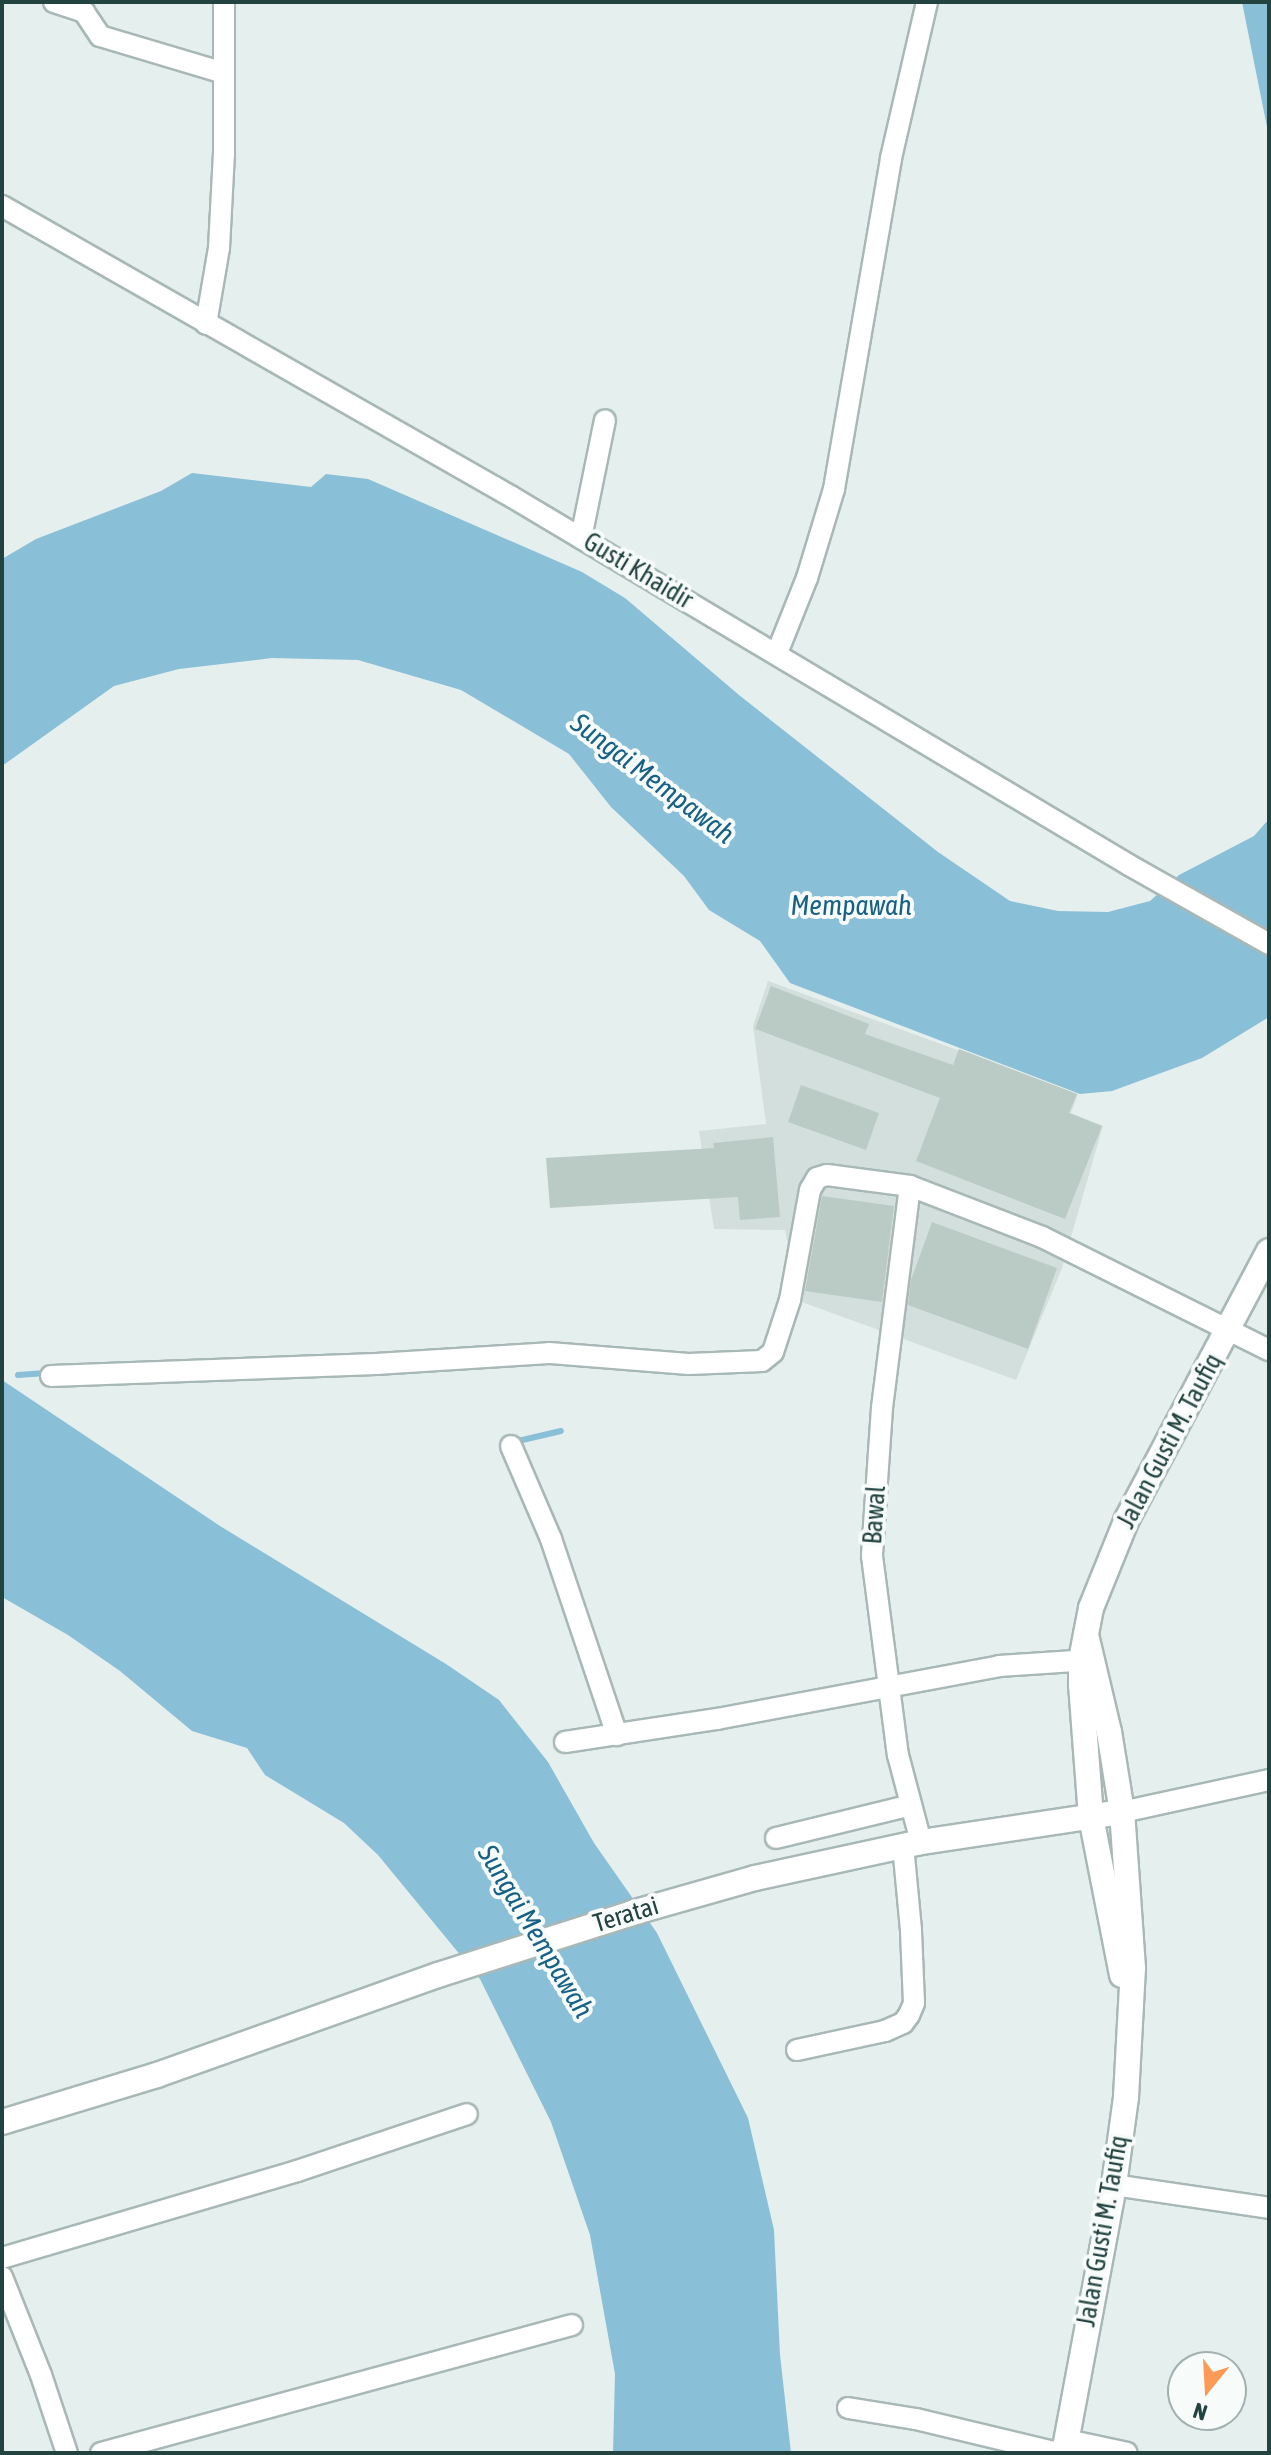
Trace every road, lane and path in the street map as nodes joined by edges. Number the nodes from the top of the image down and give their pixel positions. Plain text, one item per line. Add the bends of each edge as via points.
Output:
1 (54, 2) edge
2 (224, 2) edge
3 (927, 2) edge
4 (224, 73) junction
5 (2, 206) edge
6 (206, 324) junction
7 (605, 420) dead end
8 (581, 538) junction
9 (777, 653) junction
10 (1269, 944) edge
11 (910, 1186) junction
12 (1269, 1251) edge
13 (1229, 1330) junction
14 (1269, 1350) edge
15 (51, 1376) dead end
16 (511, 1446) dead end
17 (1086, 1660) junction
18 (888, 1685) junction
19 (617, 1735) junction
20 (565, 1742) dead end
21 (1269, 1780) edge
22 (911, 1805) junction
23 (1122, 1812) junction
24 (1091, 1817) junction
25 (776, 1838) dead end
26 (912, 1844) junction
27 (1131, 2009) junction
28 (797, 2050) dead end
29 (467, 2114) dead end
30 (2, 2122) edge
31 (1114, 2185) junction
32 (1269, 2208) edge
33 (2, 2258) edge
34 (2, 2277) edge
35 (572, 2325) dead end
36 (848, 2408) dead end
37 (1063, 2449) edge
38 (67, 2453) edge
39 (101, 2453) edge
40 (1127, 2453) edge

1 - 4 street via 84,12 100,36
2 - 4 street
3 - 9 street via 891,158 834,489
4 - 6 street via 219,248
5 - 6 street, Gusti Khaidir
6 - 8 street, Gusti Khaidir
7 - 8 street
8 - 9 street, Gusti Khaidir
9 - 10 street, Gusti Khaidir
11 - 13 street via 1042,1237
11 - 15 street via 817,1178 808,1197 785,1317 773,1352 762,1361 689,1364 549,1353
11 - 18 street, Bawal via 882,1408 872,1556
12 - 13 main road, Jalan Gusti M. Taufiq
13 - 14 street
13 - 17 main road, Jalan Gusti M. Taufiq via 1127,1519 1098,1586 1086,1635
16 - 19 street via 551,1539
17 - 18 street via 999,1666
17 - 23 main road, Jalan Gusti M. Taufiq via 1109,1732
17 - 24 main road, Jalan Gusti M. Taufiq
18 - 19 street
18 - 22 street, Bawal
19 - 20 street
21 - 23 street, Teratai
22 - 25 street
22 - 26 street, Bawal
23 - 24 main road, Teratai
23 - 27 main road, Jalan Gusti M. Taufiq via 1131,1912
24 - 26 main road, Teratai
24 - 27 main road, Jalan Gusti M. Taufiq
26 - 28 street, Bawal via 914,2003 909,2015 885,2031
26 - 30 main road, Teratai via 755,1878 632,1913 157,2075
27 - 31 main road, Jalan Gusti M. Taufiq
29 - 33 street via 297,2171
31 - 32 street
31 - 37 main road, Jalan Gusti M. Taufiq
34 - 38 street
35 - 39 street
36 - 37 street
37 - 40 street

